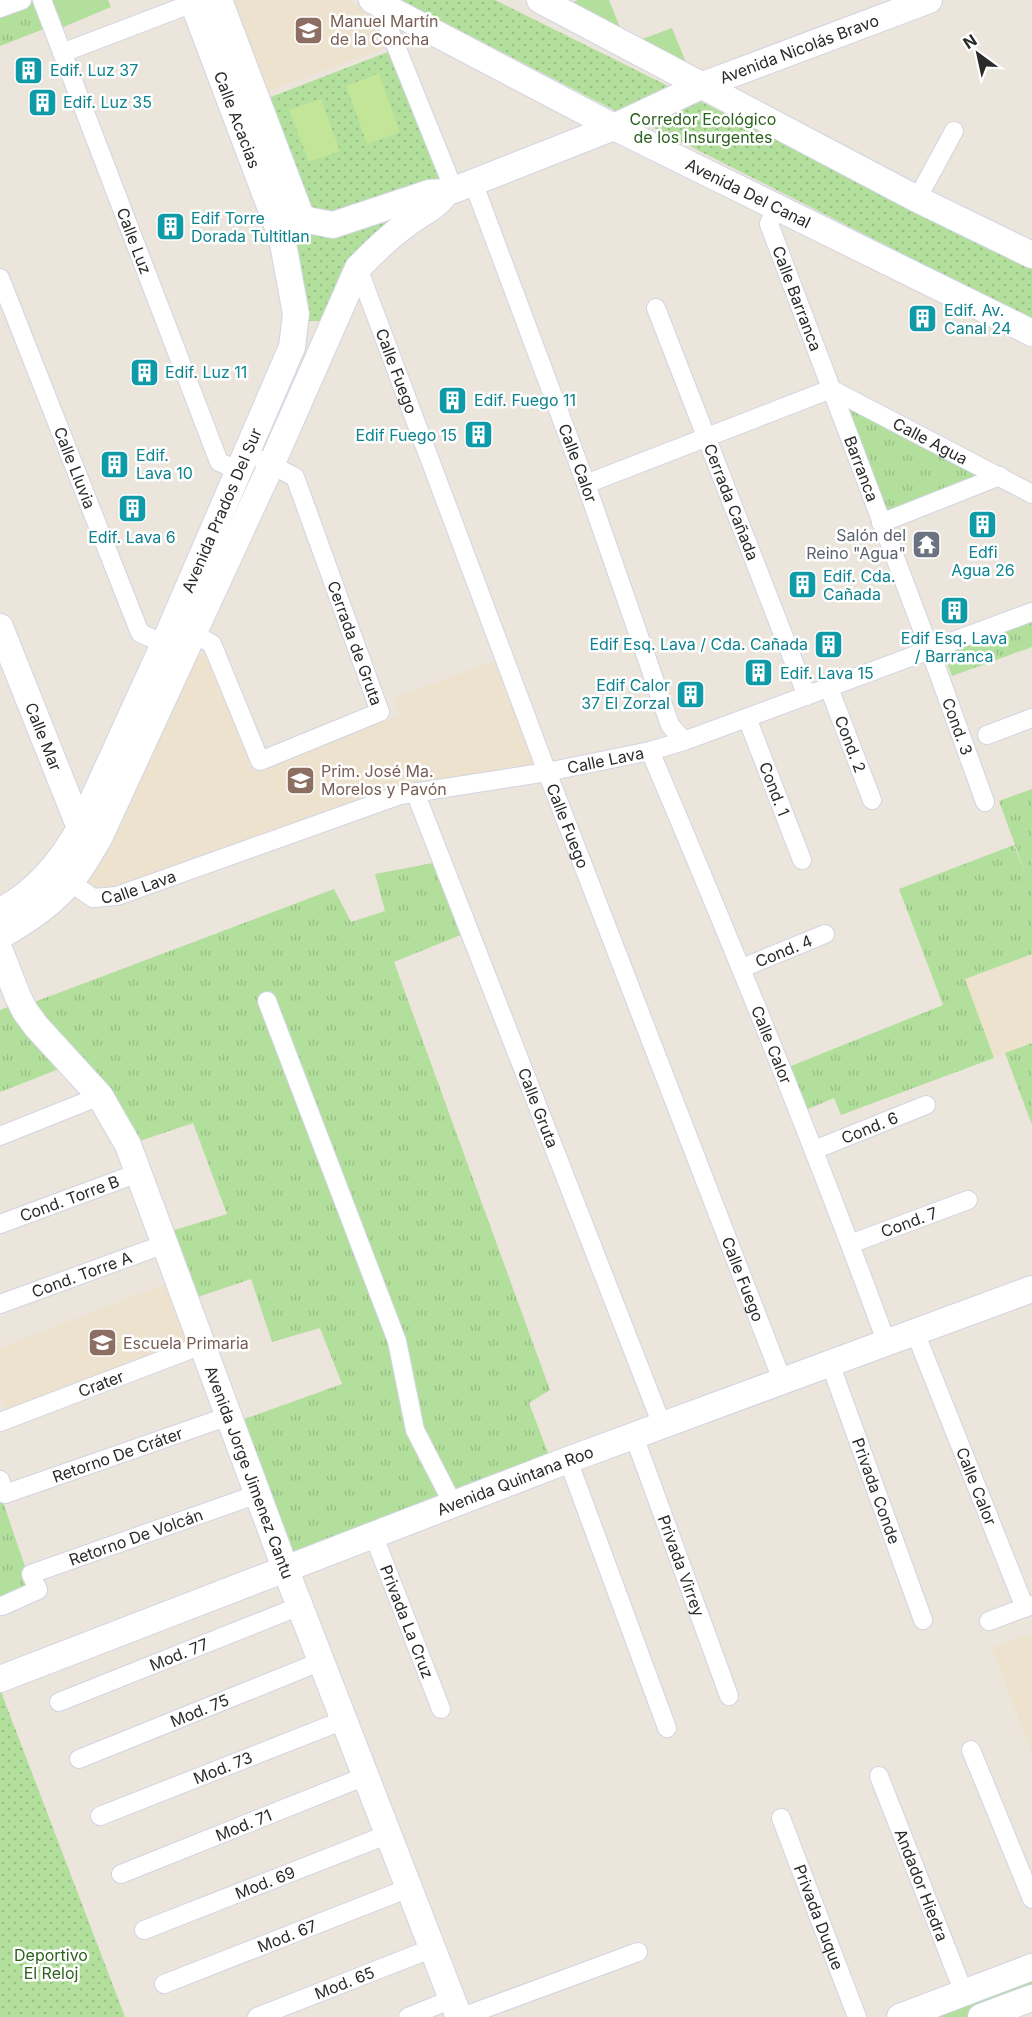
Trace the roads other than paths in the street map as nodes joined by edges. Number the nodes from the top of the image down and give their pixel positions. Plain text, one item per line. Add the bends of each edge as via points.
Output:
1 (22, 0) edge
2 (42, 0) edge
3 (219, 0) edge
4 (540, 0) edge
5 (929, 0) edge
6 (192, 1) edge
7 (376, 1) edge
8 (0, 8) edge
9 (62, 53) junction
10 (703, 85) junction
11 (614, 127) junction
12 (954, 131) dead end
13 (458, 188) junction
14 (917, 200) junction
15 (776, 207) junction
16 (302, 219) junction
17 (282, 238) junction
18 (1032, 255) edge
19 (358, 268) junction
20 (0, 278) edge
21 (656, 308) dead end
22 (1032, 333) edge
23 (292, 348) junction
24 (319, 357) junction
25 (831, 389) junction
26 (706, 437) junction
27 (244, 463) junction
28 (272, 464) junction
29 (1000, 476) junction
30 (586, 484) junction
31 (1032, 494) edge
32 (881, 523) junction
33 (1032, 612) edge
34 (0, 627) edge
35 (177, 633) junction
36 (930, 650) junction
37 (829, 688) junction
38 (807, 696) junction
39 (747, 718) junction
40 (1032, 718) edge
41 (987, 735) dead end
42 (684, 741) junction
43 (650, 751) junction
44 (547, 772) junction
45 (415, 792) junction
46 (872, 800) dead end
47 (985, 802) dead end
48 (89, 833) junction
49 (802, 860) dead end
50 (70, 882) junction
51 (0, 911) edge
52 (825, 934) dead end
53 (0, 936) edge
54 (0, 951) edge
55 (742, 968) junction
56 (267, 1001) dead end
57 (100, 1096) junction
58 (926, 1105) dead end
59 (0, 1136) edge
60 (814, 1149) junction
61 (138, 1173) junction
62 (968, 1200) dead end
63 (0, 1224) edge
64 (165, 1244) junction
65 (850, 1244) junction
66 (1030, 1296) edge
67 (0, 1304) edge
68 (915, 1332) junction
69 (886, 1341) junction
70 (202, 1345) junction
71 (830, 1363) junction
72 (782, 1380) junction
73 (229, 1416) junction
74 (0, 1422) edge
75 (662, 1425) junction
76 (634, 1436) junction
77 (568, 1460) junction
78 (3, 1487) edge
79 (258, 1494) junction
80 (453, 1504) junction
81 (373, 1534) junction
82 (285, 1568) junction
83 (2, 1606) dead end
84 (300, 1606) junction
85 (1029, 1607) edge
86 (923, 1620) dead end
87 (989, 1621) dead end
88 (322, 1661) junction
89 (0, 1678) edge
90 (729, 1696) dead end
91 (59, 1702) dead end
92 (441, 1709) dead end
93 (344, 1720) junction
94 (668, 1728) dead end
95 (971, 1750) dead end
96 (79, 1759) dead end
97 (366, 1776) junction
98 (879, 1776) dead end
99 (100, 1816) dead end
100 (781, 1818) dead end
101 (388, 1834) junction
102 (121, 1874) dead end
103 (410, 1888) junction
104 (1032, 1899) edge
105 (144, 1930) dead end
106 (433, 1948) junction
107 (638, 1952) dead end
108 (1032, 1967) edge
109 (164, 1984) dead end
110 (964, 1993) junction
111 (1032, 1998) edge
112 (458, 2011) edge
113 (257, 2017) edge
114 (408, 2017) edge
115 (857, 2017) edge
116 (900, 2017) edge
117 (981, 2017) edge

1 - 8 street
2 - 9 street, Calle Luz
3 - 16 main road, Calle Acacias
4 - 10 main road
5 - 10 main road, Avenida Nicolás Bravo
6 - 9 street
6 - 17 main road, Calle Acacias
7 - 11 main road, Avenida Del Canal
7 - 13 street, Calle Calor
9 - 27 street, Calle Luz via 219,462
10 - 11 main road, Avenida Prados Del Sur
10 - 14 main road
11 - 13 main road, Avenida Prados Del Sur
11 - 15 main road, Avenida Del Canal
12 - 14 street
13 - 16 main road, Avenida Prados Del Sur via 429,193 333,225
13 - 19 main road, Avenida Prados Del Sur via 381,243
13 - 30 street, Calle Calor
14 - 18 main road
15 - 22 main road, Avenida Del Canal
15 - 25 street, Calle Barranca via 769,224
16 - 17 main road
17 - 23 main road, Avenida Prados Del Sur via 296,314
19 - 24 main road, Avenida Prados Del Sur
19 - 44 street, Calle Fuego
20 - 35 street, Calle Lluvia via 140,633
21 - 26 street, Cerrada Cañada
23 - 24 main road
23 - 27 main road, Avenida Prados Del Sur
24 - 28 main road, Avenida Prados Del Sur
25 - 26 street
25 - 29 street, Calle Agua
25 - 32 street, Barranca
26 - 30 street
26 - 38 street, Cerrada Cañada
27 - 28 street, Cerrada de Gruta
27 - 35 main road, Avenida Prados Del Sur
28 - 35 main road, Avenida Prados Del Sur
28 - 35 street, Cerrada de Gruta via 295,477 380,712 260,761 212,644
29 - 31 street, Calle Agua
29 - 32 street
30 - 42 street, Calle Calor via 670,725
32 - 36 street, Barranca
33 - 36 street, Calle Lava
34 - 48 main road, Calle Mar
35 - 48 main road, Avenida Prados Del Sur
36 - 37 street, Calle Lava
36 - 47 street, Cond. 3
37 - 38 street, Calle Lava
37 - 46 street, Cond. 2
38 - 39 street, Calle Lava
39 - 42 street, Calle Lava
39 - 49 street, Cond. 1
40 - 41 street
42 - 43 street, Calle Lava
43 - 44 street, Calle Lava
43 - 55 street, Calle Calor
44 - 45 street, Calle Lava
44 - 72 street, Calle Fuego
45 - 50 street, Calle Lava via 117,896 93,898
45 - 75 street, Calle Gruta
48 - 50 main road, Avenida Prados Del Sur
48 - 51 main road, Avenida Prados Del Sur via 41,882
50 - 53 main road, Avenida Prados Del Sur
52 - 55 street, Cond. 4
54 - 57 main road, Avenida Jorge Jimenez Cantu via 25,1011
55 - 60 street, Calle Calor
56 - 80 street via 397,1341 414,1430
57 - 59 street
57 - 61 main road, Avenida Jorge Jimenez Cantu via 121,1131
58 - 60 street, Cond. 6
60 - 65 street, Calle Calor
61 - 63 street, Cond. Torre B
61 - 64 main road, Avenida Jorge Jimenez Cantu
62 - 65 street, Cond. 7
64 - 67 street, Cond. Torre A
64 - 70 main road, Avenida Jorge Jimenez Cantu
65 - 69 street, Calle Calor
66 - 68 main road, Avenida Quintana Roo
68 - 69 main road, Avenida Quintana Roo
68 - 85 street, Calle Calor
69 - 71 main road, Avenida Quintana Roo
70 - 73 main road, Avenida Jorge Jimenez Cantu
70 - 74 street, Crater
71 - 72 main road, Avenida Quintana Roo
71 - 86 street, Privada Conde
72 - 75 main road, Avenida Quintana Roo
73 - 78 street, Retorno De Cráter
73 - 79 main road, Avenida Jorge Jimenez Cantu
75 - 76 main road, Avenida Quintana Roo
76 - 77 main road, Avenida Quintana Roo
76 - 90 street, Privada Virrey
77 - 80 main road, Avenida Quintana Roo
77 - 94 street
79 - 82 main road, Avenida Jorge Jimenez Cantu
79 - 83 street, Retorno De Volcán via 31,1574 38,1590
80 - 81 main road, Avenida Quintana Roo
81 - 82 main road, Avenida Quintana Roo
81 - 92 street, Privada La Cruz
82 - 84 main road, Avenida Jorge Jimenez Cantu
82 - 89 main road, Avenida Quintana Roo
84 - 88 main road, Avenida Jorge Jimenez Cantu
84 - 91 street, Mod. 77
85 - 87 street
88 - 93 main road, Avenida Jorge Jimenez Cantu
88 - 96 street, Mod. 75
93 - 97 main road, Avenida Jorge Jimenez Cantu
93 - 99 street, Mod. 73
95 - 104 street
97 - 101 main road, Avenida Jorge Jimenez Cantu
97 - 102 street, Mod. 71
98 - 110 street, Andador Hiedra
100 - 115 street, Privada Duque
101 - 103 main road, Avenida Jorge Jimenez Cantu
101 - 105 street, Mod. 69
103 - 106 main road, Avenida Jorge Jimenez Cantu
103 - 109 street, Mod. 67
106 - 112 main road, Avenida Jorge Jimenez Cantu
106 - 113 street, Mod. 65
107 - 112 street
108 - 110 main road
110 - 116 main road
111 - 117 main road
112 - 114 street

